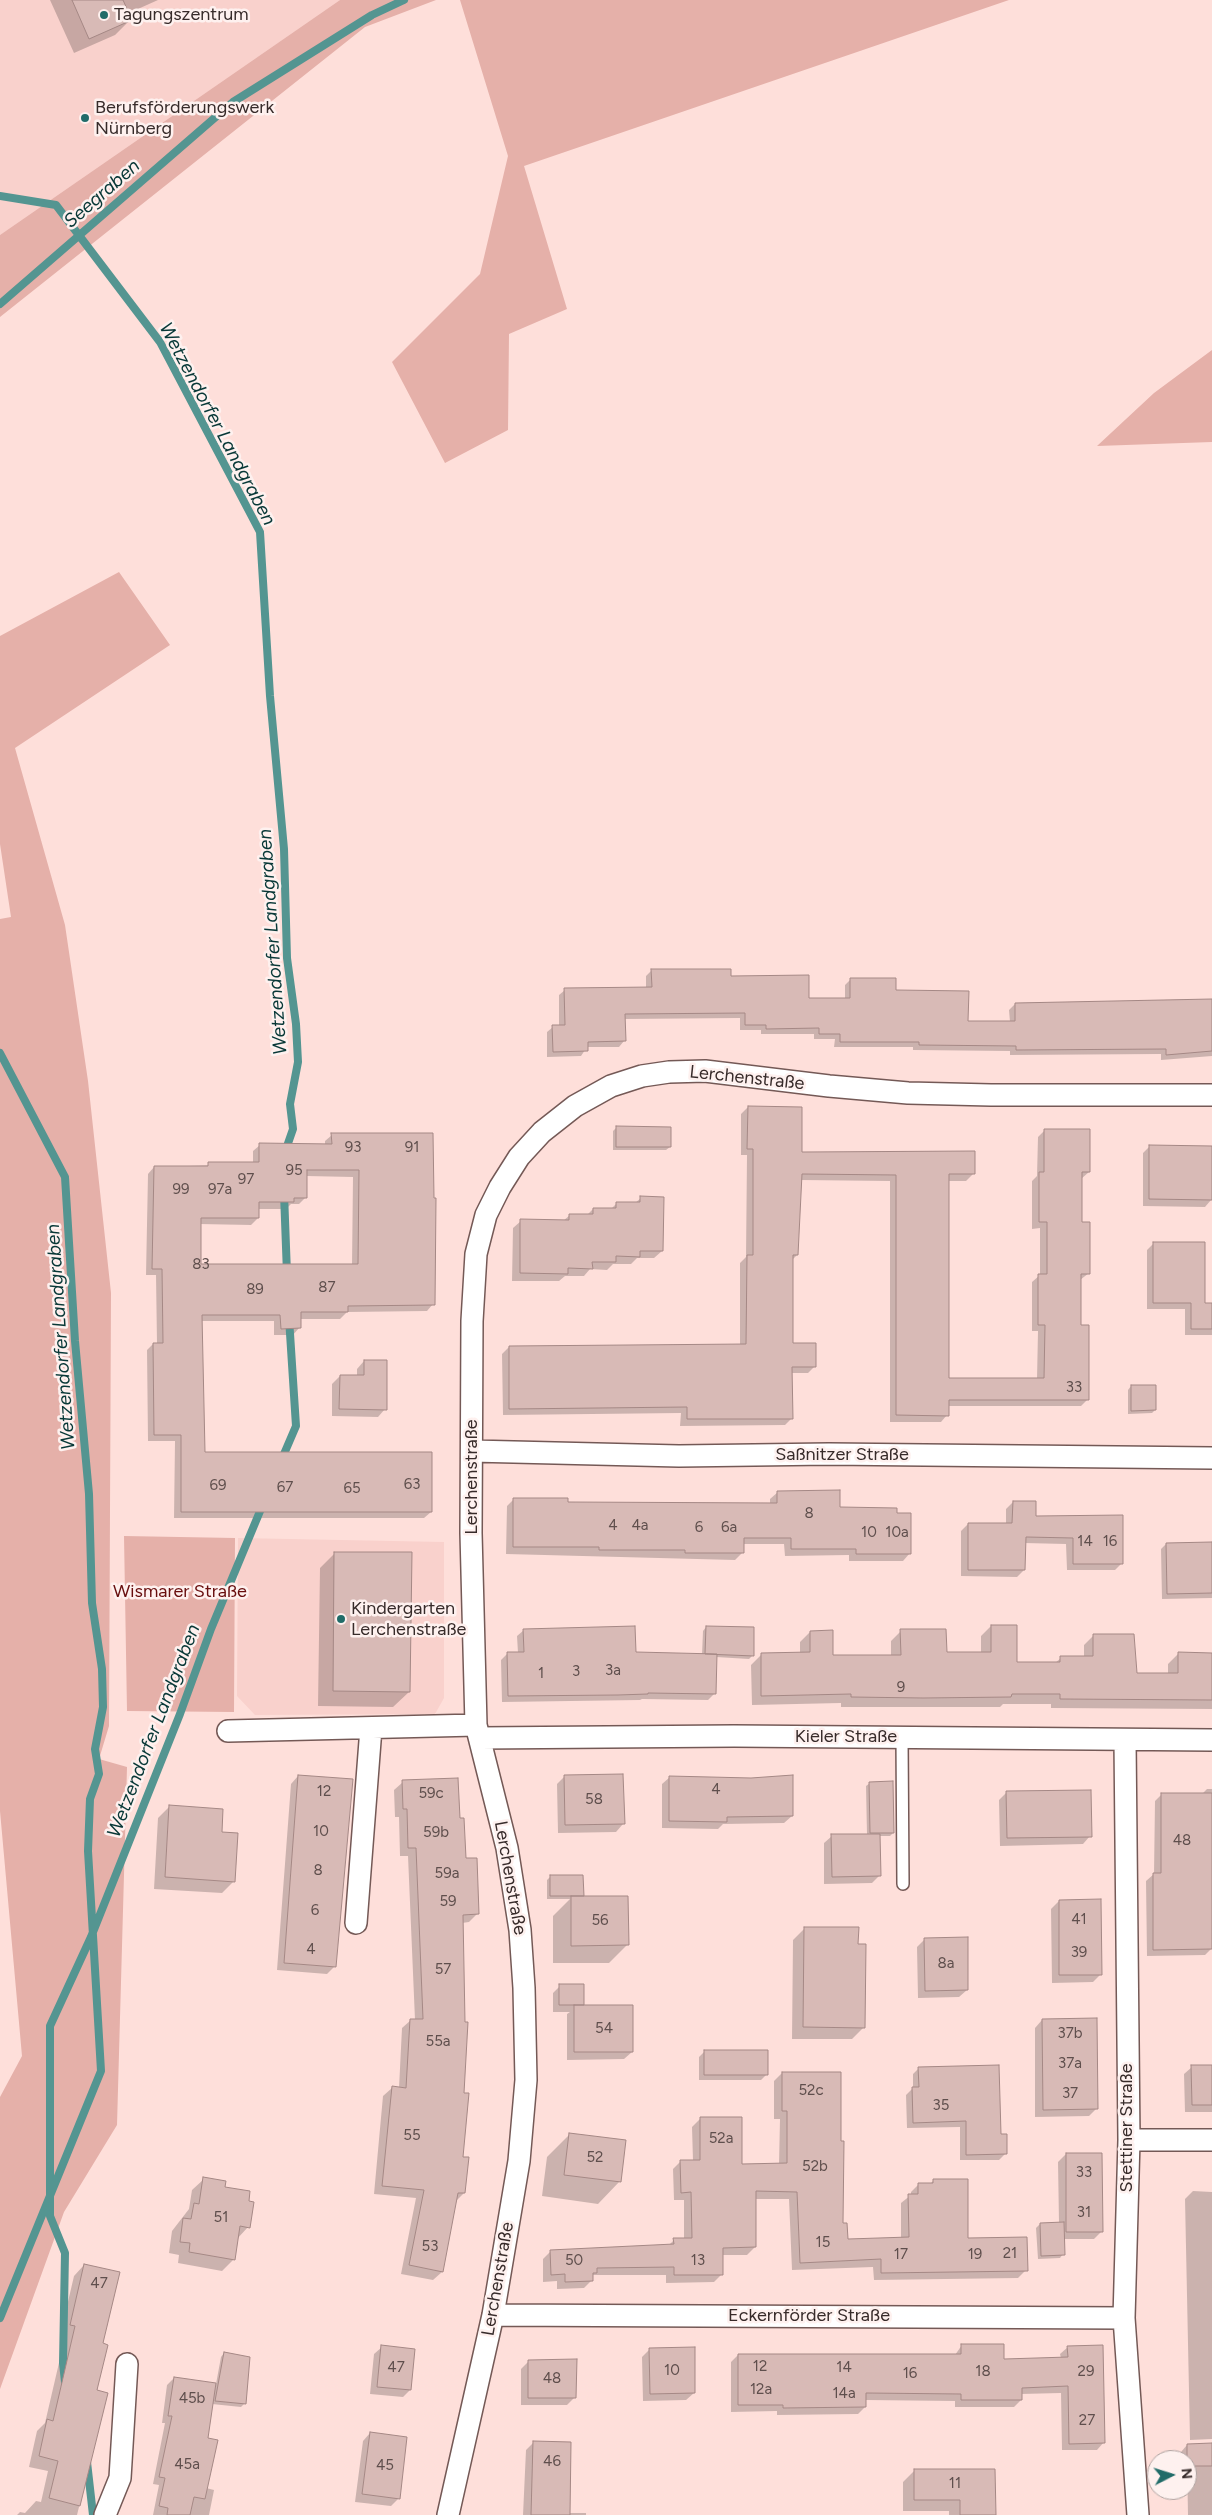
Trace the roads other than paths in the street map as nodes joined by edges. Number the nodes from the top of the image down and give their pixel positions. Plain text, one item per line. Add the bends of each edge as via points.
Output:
1 (1212, 1095) edge
2 (472, 1452) junction
3 (1212, 1458) edge
4 (371, 1728) junction
5 (228, 1730) dead end
6 (478, 1732) junction
7 (902, 1738) junction
8 (1125, 1740) junction
9 (1212, 1740) edge
10 (903, 1884) dead end
11 (356, 1924) dead end
12 (1128, 2140) junction
13 (1212, 2140) edge
14 (494, 2314) junction
15 (1124, 2318) junction
16 (127, 2364) dead end
17 (105, 2515) edge
18 (448, 2515) edge
19 (1138, 2515) edge

1 - 2 street, Lerchenstraße via 990,1096 829,1086 705,1071 642,1076 611,1086 575,1106 542,1132 519,1157 486,1215 476,1254 472,1321
2 - 3 street, Saßnitzer Straße
2 - 6 street, Lerchenstraße via 471,1533
4 - 5 street
4 - 6 street
4 - 11 street
6 - 7 street, Kieler Straße
6 - 14 street, Lerchenstraße via 507,1848 520,1930 525,1997 526,2080 519,2161
7 - 8 street, Kieler Straße
7 - 10 lane
8 - 9 street, Kieler Straße
8 - 12 street, Stettiner Straße
12 - 13 street
12 - 15 street, Stettiner Straße
14 - 15 street, Eckernförder Straße
14 - 18 street, Lerchenstraße
15 - 19 street, Stettiner Straße
16 - 17 street via 120,2478

